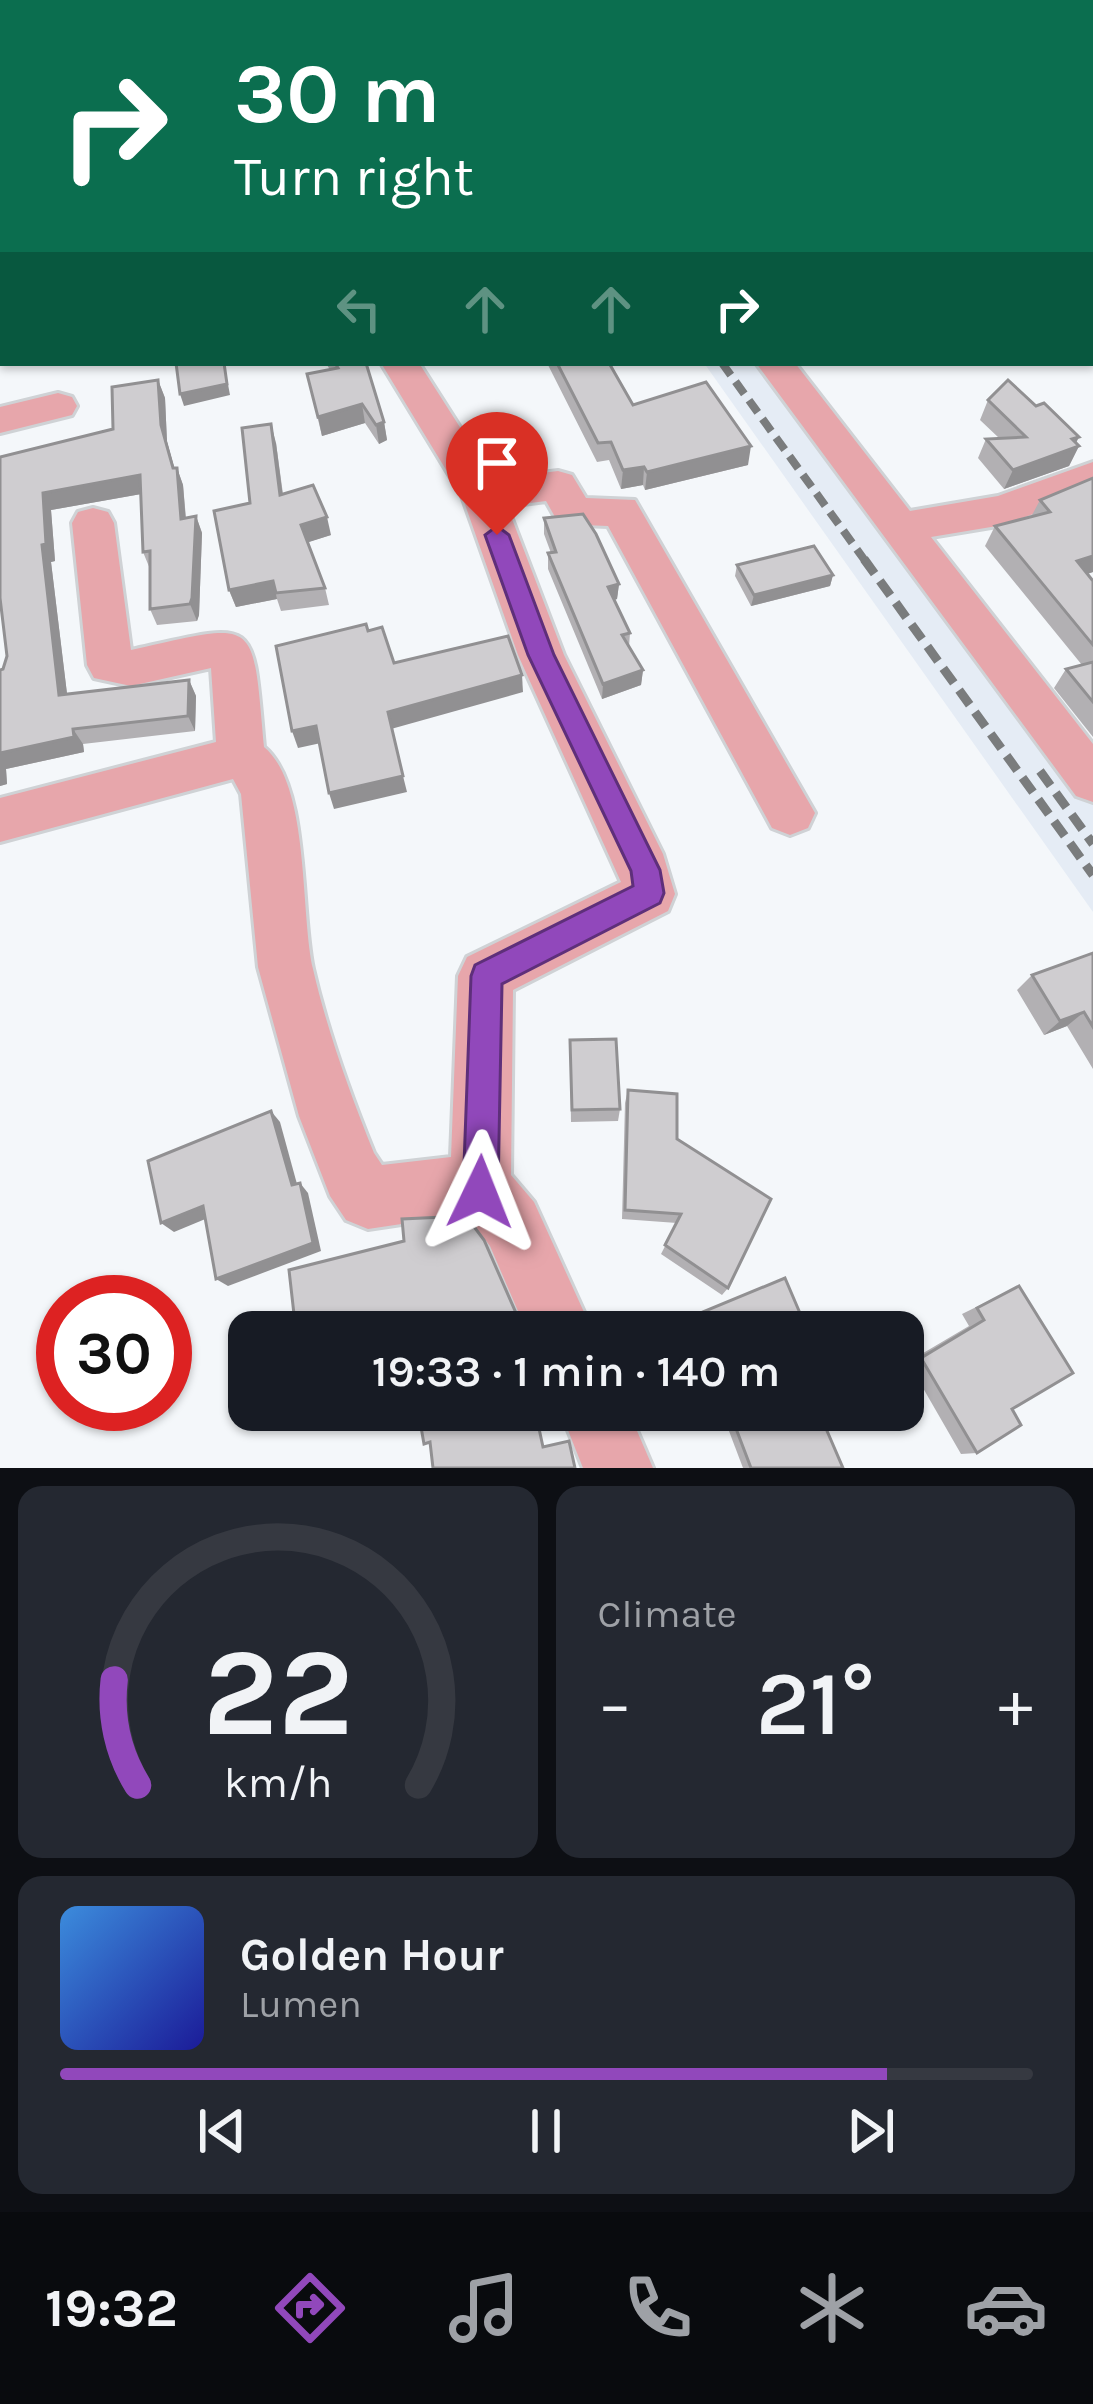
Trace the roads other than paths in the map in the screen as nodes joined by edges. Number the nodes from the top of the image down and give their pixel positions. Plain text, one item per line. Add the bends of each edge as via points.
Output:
1 (402, 366) edge
2 (777, 366) edge
3 (58, 406) dead end
4 (0, 420) edge
5 (1093, 476) edge
6 (482, 495) junction
7 (93, 524) dead end
8 (898, 528) junction
9 (241, 756) junction
10 (1093, 781) edge
11 (790, 813) dead end
12 (0, 820) edge
13 (480, 1192) junction
14 (551, 1311) edge
15 (603, 1431) edge
16 (618, 1468) edge

1 - 6 street
2 - 8 street
3 - 4 street
5 - 8 street via 1004,510
6 - 11 street via 558,485 574,513 620,511
6 - 13 street via 541,655 646,870 649,893 486,976
7 - 9 street via 110,665 131,668 223,647 233,656
8 - 10 street
9 - 12 street
9 - 13 street via 266,794 285,967 352,1174 368,1198 440,1188
13 - 14 street via 503,1205
15 - 16 street

